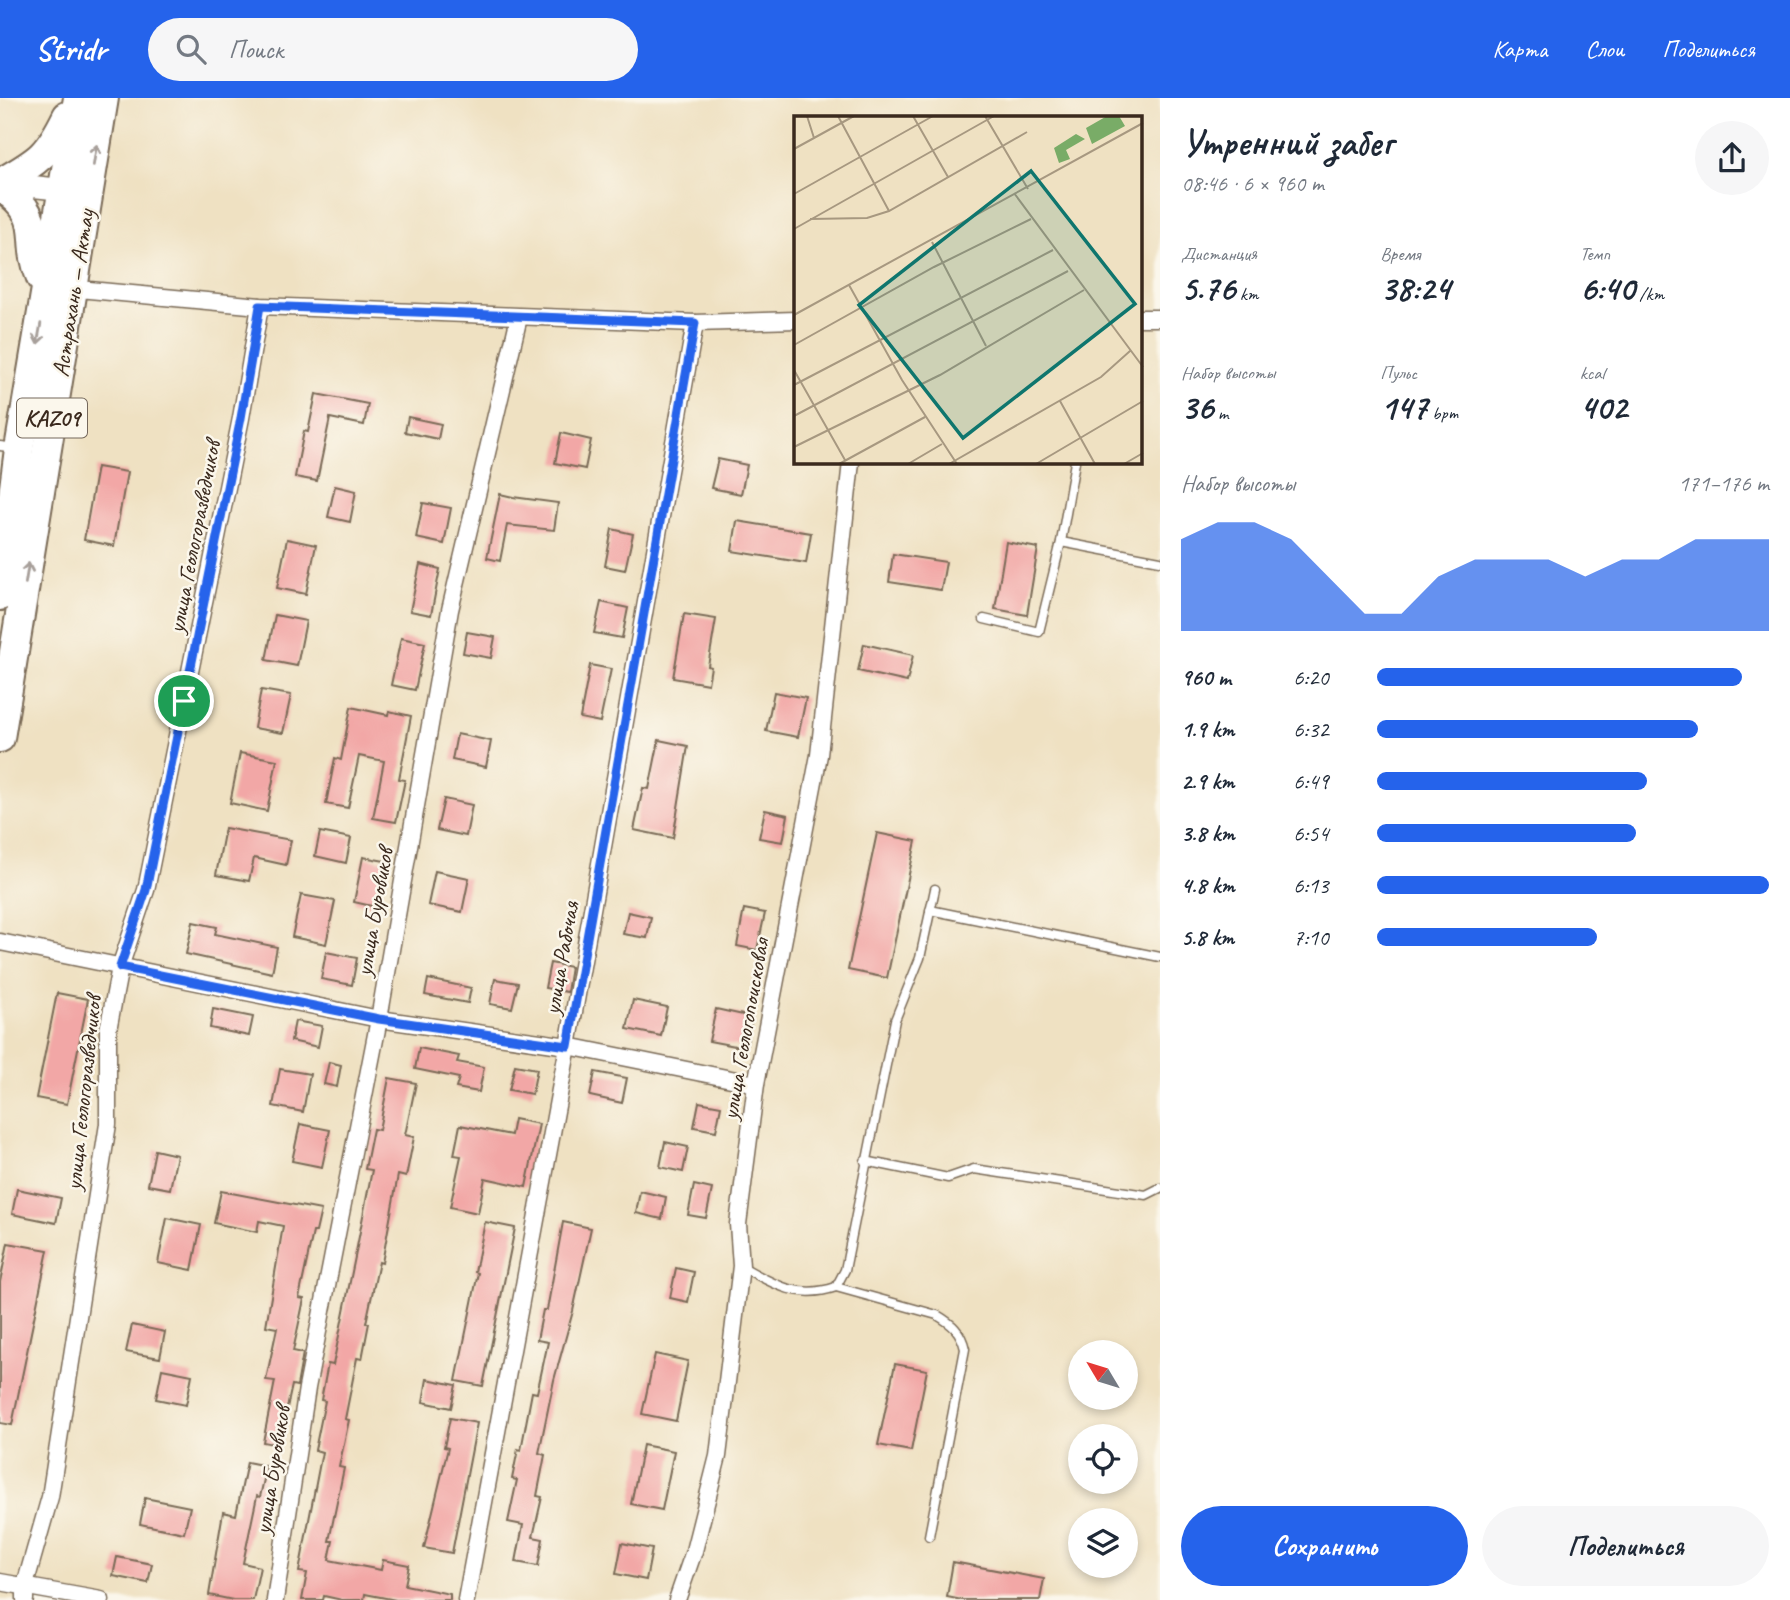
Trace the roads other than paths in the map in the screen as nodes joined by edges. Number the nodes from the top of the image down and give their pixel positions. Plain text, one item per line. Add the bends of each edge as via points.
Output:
1 (77, 98) edge
2 (104, 98) edge
3 (0, 184) edge
4 (75, 191) junction
5 (60, 288) junction
6 (260, 306) junction
7 (519, 317) junction
8 (1142, 318) edge
9 (1160, 318) edge
10 (794, 320) edge
11 (695, 323) junction
12 (9, 447) edge
13 (850, 464) edge
14 (1075, 464) edge
15 (1061, 542) junction
16 (1160, 561) edge
17 (0, 596) edge
18 (984, 619) dead end
19 (0, 737) edge
20 (935, 889) dead end
21 (930, 910) junction
22 (0, 942) edge
23 (1160, 957) edge
24 (120, 967) junction
25 (379, 1019) junction
26 (568, 1046) junction
27 (756, 1084) junction
28 (865, 1161) junction
29 (1160, 1188) edge
30 (741, 1266) junction
31 (836, 1287) junction
32 (929, 1536) dead end
33 (0, 1582) edge
34 (25, 1593) edge
35 (101, 1600) edge
36 (275, 1600) edge
37 (466, 1600) edge
38 (677, 1600) edge

1 - 3 highway via 56,139 39,160
1 - 4 highway, Астрахань — Актау / KAZ09
4 -> 2 highway, Астрахань — Актау / KAZ09
3 - 4 street
3 - 5 highway via 31,217 38,272
4 - 5 highway, Астрахань — Актау / KAZ09
5 - 6 street
5 -> 12 highway, Астрахань — Актау / KAZ09
19 -> 5 highway, Астрахань — Актау / KAZ09
6 - 7 street
6 - 24 street, улица Геологоразведчиков via 146,890
7 - 11 street
7 - 25 street, улица Буровиков via 450,610
8 - 9 street
10 - 11 street
11 - 26 street, улица Рабочая
12 - 17 highway, Астрахань — Актау / KAZ09
13 - 27 street, улица Геологопоисковая via 819,755
14 - 15 lane
15 - 16 lane
15 - 18 lane via 1039,632
20 - 21 lane
21 - 23 lane
21 - 28 lane via 920,958 895,1020
22 - 24 street
24 - 25 street
24 - 34 street, улица Геологоразведчиков via 108,1030 108,1124 50,1497
25 - 26 street
25 - 36 street, улица Буровиков via 307,1388
26 - 27 street
26 - 37 street, улица Рабочая
27 - 30 street, улица Геологопоисковая via 738,1224
28 - 29 lane via 948,1178 974,1169 1146,1195
28 - 31 lane via 845,1270
30 - 31 lane via 782,1288 821,1292
30 - 38 street, улица Геологопоисковая via 718,1456
31 - 32 lane via 937,1315 962,1335 965,1349
33 - 34 street
34 - 35 street

